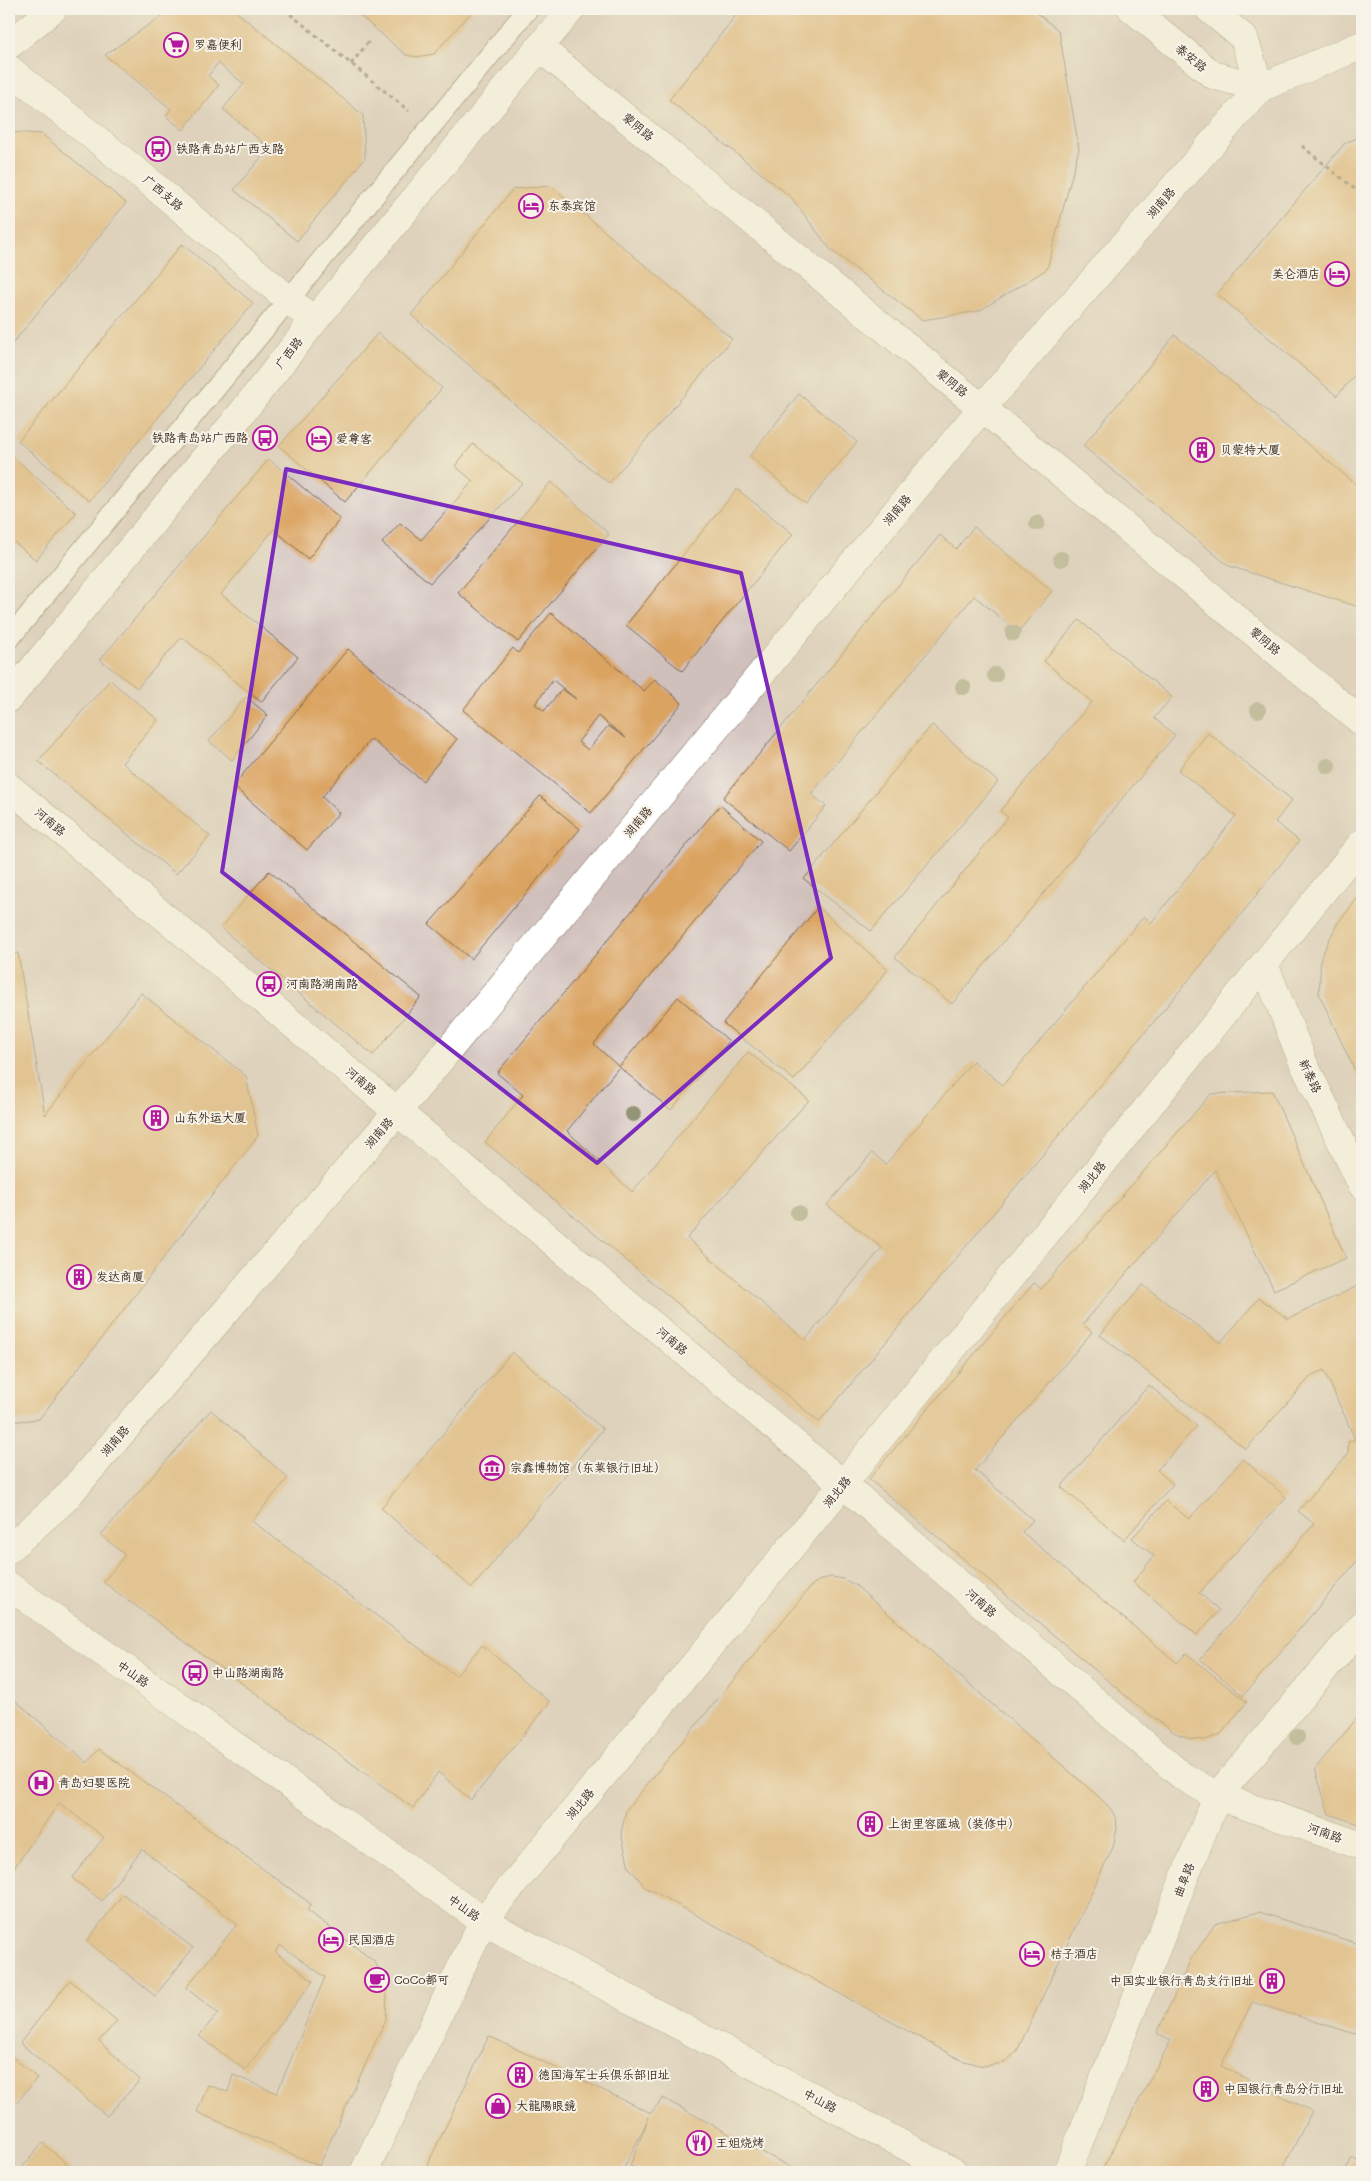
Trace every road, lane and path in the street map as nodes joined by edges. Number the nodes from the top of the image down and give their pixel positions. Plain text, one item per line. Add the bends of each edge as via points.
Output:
1 (53, 9) edge
2 (284, 9) edge
3 (528, 9) edge
4 (571, 9) edge
5 (1132, 9) edge
6 (1209, 9) edge
7 (370, 40) dead end
8 (9, 45) edge
9 (1362, 45) edge
10 (540, 48) junction
11 (351, 64) junction
12 (9, 70) edge
13 (1260, 88) junction
14 (409, 112) dead end
15 (1302, 146) dead end
16 (1362, 195) edge
17 (289, 300) junction
18 (314, 321) junction
19 (982, 408) junction
20 (9, 639) edge
21 (9, 698) edge
22 (1362, 722) edge
23 (9, 787) edge
24 (1362, 843) edge
25 (1264, 964) junction
26 (398, 1112) junction
27 (1362, 1185) edge
28 (844, 1484) junction
29 (9, 1549) edge
30 (9, 1586) edge
31 (1362, 1625) edge
32 (1217, 1796) junction
33 (1362, 1846) edge
34 (483, 1921) junction
35 (364, 2172) edge
36 (954, 2172) edge
37 (1067, 2172) edge

1 - 8 street
2 - 11 path
3 - 17 lane
4 - 10 street, 广西路
5 - 13 street, 泰安路 via 1213,75
6 - 13 street via 1244,38
7 - 11 path
9 - 13 street
10 - 18 street, 广西路
10 - 19 street, 蒙阴路
11 - 14 path
12 - 17 street, 广西支路 via 140,174
13 - 19 street, 湖南路
15 - 16 path
17 - 18 street, 广西支路
17 - 20 lane
18 - 21 street, 广西路
19 - 22 street, 蒙阴路
19 - 26 street, 湖南路
23 - 26 street, 河南路
24 - 25 street, 湖北路
25 - 27 street, 新泰路 via 1304,1062
25 - 28 street, 湖北路
26 - 28 street, 河南路
26 - 29 street, 湖南路 via 65,1500
28 - 32 street, 河南路 via 1182,1776
28 - 34 street, 湖北路
30 - 34 street, 中山路
31 - 32 street, 曲阜路
32 - 33 street, 河南路
32 - 37 street, 曲阜路
34 - 35 street, 湖北路
34 - 36 street, 中山路

